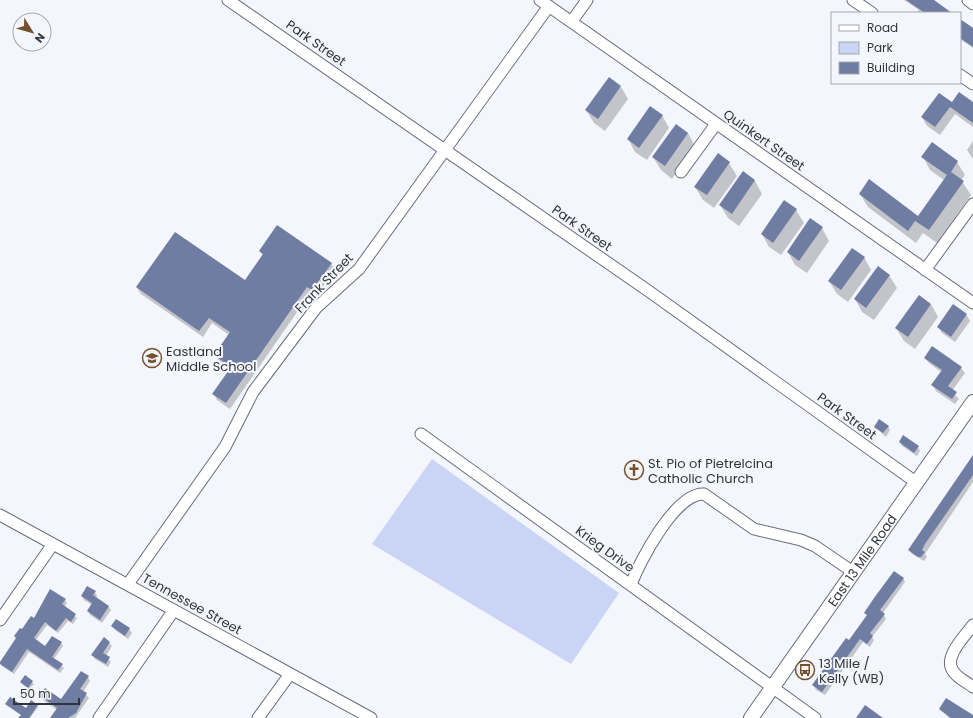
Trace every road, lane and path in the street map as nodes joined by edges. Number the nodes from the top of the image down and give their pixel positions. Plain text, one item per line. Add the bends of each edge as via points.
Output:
1 (228, 0) edge
2 (587, 0) edge
3 (853, 0) edge
4 (968, 0) edge
5 (544, 3) edge
6 (973, 4) edge
7 (871, 12) edge
8 (572, 22) junction
9 (961, 76) edge
10 (973, 84) edge
11 (716, 124) junction
12 (445, 150) junction
13 (681, 172) dead end
14 (973, 204) edge
15 (925, 270) junction
16 (973, 303) edge
17 (973, 402) edge
18 (421, 434) dead end
19 (917, 484) junction
20 (0, 515) edge
21 (53, 544) junction
22 (853, 572) junction
23 (128, 584) junction
24 (631, 585) junction
25 (174, 610) junction
26 (0, 620) edge
27 (973, 625) edge
28 (290, 674) junction
29 (973, 686) edge
30 (772, 687) junction
31 (99, 718) edge
32 (258, 718) edge
33 (371, 718) edge
34 (751, 718) edge
35 (815, 718) edge

1 - 12 street, Park Street
2 - 8 street
3 - 7 street
4 - 6 street
5 - 8 street, Quinkert Street
5 - 12 street, Frank Street
8 - 11 street, Quinkert Street
9 - 10 street
11 - 13 street
11 - 15 street, Quinkert Street
12 - 19 street, Park Street via 650,292
12 - 23 street, Frank Street via 359,269 316,308 253,392 225,447
14 - 15 street
15 - 16 street, Quinkert Street
17 - 19 main road, East 13 Mile Road
18 - 24 street, Krieg Drive
19 - 22 main road, East 13 Mile Road
20 - 21 street, Tennessee Street
21 - 23 street, Tennessee Street
21 - 26 street
22 - 24 street via 815,546 754,528 704,494 699,494 687,500 668,518 644,555
22 - 30 main road, East 13 Mile Road
23 - 25 street, Tennessee Street
24 - 30 street, Krieg Drive
25 - 28 street, Tennessee Street
25 - 31 street
27 - 29 street via 952,654 950,664 954,673
28 - 32 street
28 - 33 street, Tennessee Street
30 - 34 main road, East 13 Mile Road
30 - 35 street, Krieg Drive

